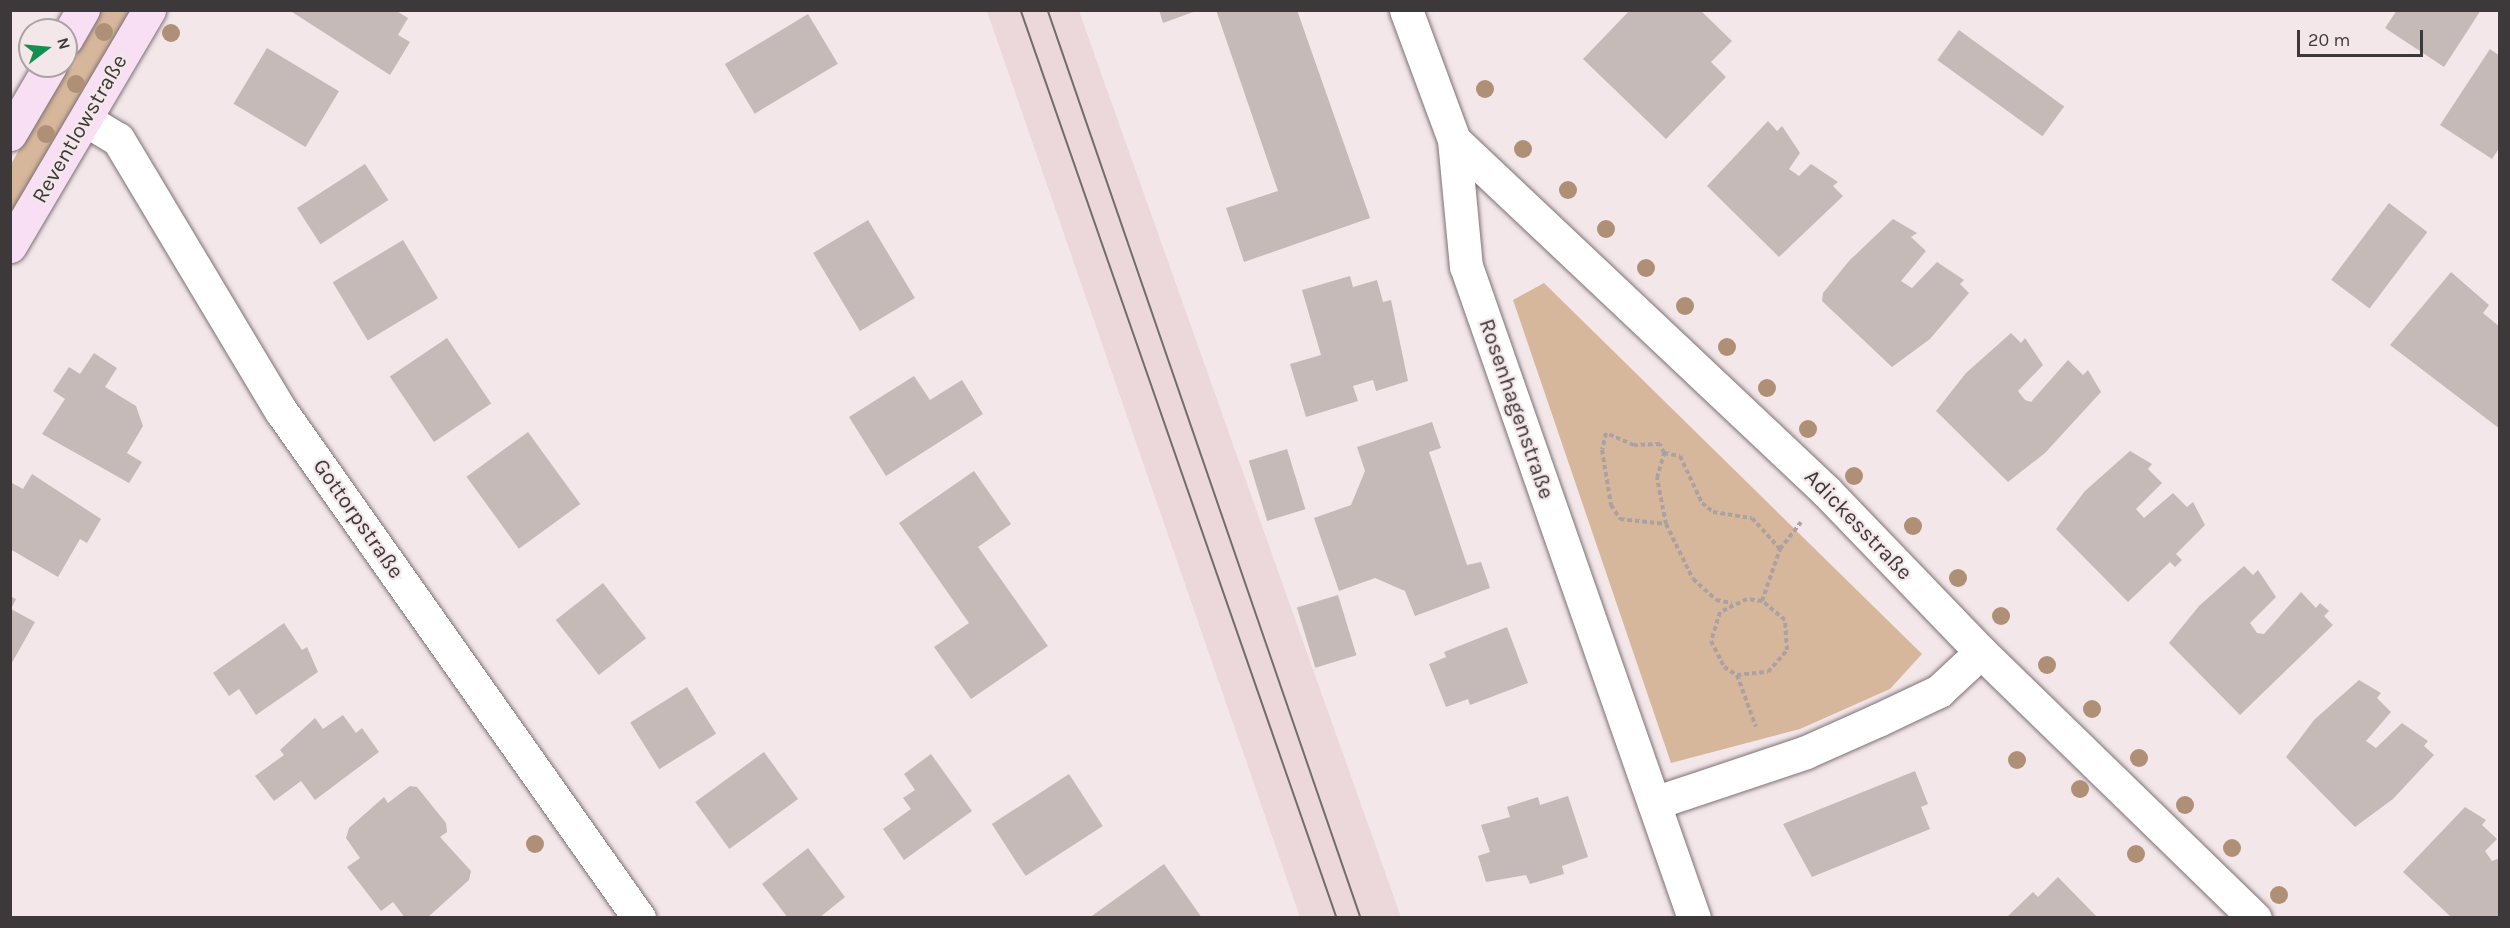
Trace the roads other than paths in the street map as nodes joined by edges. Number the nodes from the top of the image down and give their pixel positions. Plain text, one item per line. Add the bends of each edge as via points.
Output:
1 (149, 10) edge
2 (1406, 10) edge
3 (43, 78) edge
4 (86, 120) junction
5 (10, 134) edge
6 (1454, 140) junction
7 (10, 246) edge
8 (1981, 652) junction
9 (1654, 803) junction
10 (639, 918) edge
11 (1694, 918) edge
12 (2255, 918) edge

1 - 4 main road, Reventlowstraße
2 - 6 street, Rosenhagenstraße
3 - 5 main road
4 - 7 main road, Reventlowstraße
4 - 10 street, Gottorpstraße via 118,139 281,411
6 - 8 street, Adickesstraße via 1827,492
6 - 9 street, Rosenhagenstraße via 1466,266
8 - 9 street via 1939,691 1878,720 1806,752
8 - 12 street, Adickesstraße
9 - 11 street, Rosenhagenstraße

